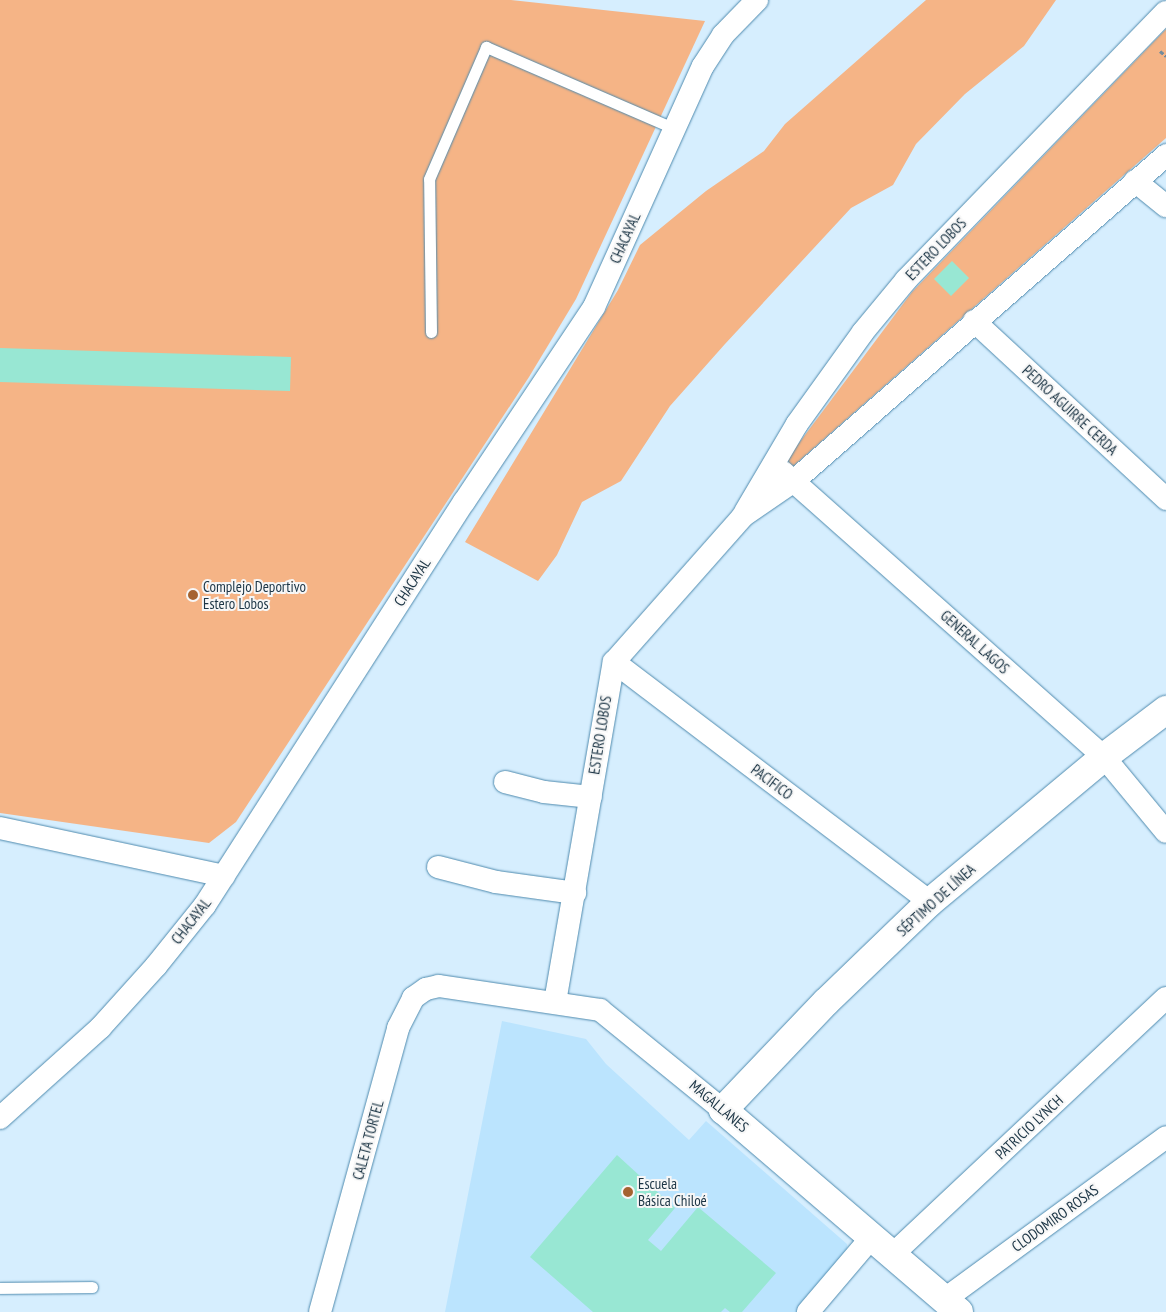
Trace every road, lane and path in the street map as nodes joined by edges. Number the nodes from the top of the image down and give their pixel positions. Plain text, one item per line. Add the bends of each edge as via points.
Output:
1 (757, 0) edge
2 (1166, 12) edge
3 (673, 128) junction
4 (1166, 155) edge
5 (1135, 181) junction
6 (1166, 206) edge
7 (974, 321) junction
8 (431, 332) dead end
9 (772, 464) junction
10 (794, 481) junction
11 (1166, 499) edge
12 (743, 516) junction
13 (614, 662) junction
14 (1166, 710) edge
15 (1104, 757) junction
16 (505, 782) dead end
17 (590, 798) junction
18 (0, 828) edge
19 (1166, 832) edge
20 (438, 867) dead end
21 (224, 876) junction
22 (575, 893) junction
23 (930, 902) junction
24 (439, 986) joint
25 (1166, 998) edge
26 (554, 1002) junction
27 (723, 1110) junction
28 (0, 1118) edge
29 (1166, 1137) edge
30 (871, 1238) junction
31 (891, 1256) junction
32 (92, 1287) dead end
33 (0, 1288) edge
34 (952, 1306) edge
35 (320, 1312) edge
36 (808, 1312) edge

1 - 3 street, CHACAYAL via 713,50
2 - 9 street, ESTERO LOBOS via 906,280 852,348
3 - 8 lane via 486,48 429,179
3 - 21 street, CHACAYAL via 594,307 464,502
4 - 5 street, ESTERO LOBOS
5 - 6 street
5 - 7 street, ESTERO LOBOS
7 - 10 street, ESTERO LOBOS
7 - 11 street, PEDRO AGUIRRE CERDA
9 - 10 street, GENERAL LAGOS
9 - 12 street, ESTERO LOBOS
10 - 12 street, ESTERO LOBOS
10 - 15 street, GENERAL LAGOS
12 - 13 street, ESTERO LOBOS
13 - 17 street, ESTERO LOBOS
13 - 23 street, PACIFICO
14 - 15 street, SÉPTIMO DE LÍNEA
15 - 19 street, GENERAL LAGOS
15 - 23 street, SÉPTIMO DE LÍNEA
16 - 17 street via 544,792
17 - 22 street, ESTERO LOBOS
18 - 21 street
20 - 22 street via 496,882
21 - 28 street, CHACAYAL via 156,966 100,1028
22 - 26 street, ESTERO LOBOS
23 - 27 street, SÉPTIMO DE LÍNEA via 826,1002
24 - 26 street, MAGALLANES
24 - 35 street, CALETA TORTEL via 413,998 398,1028
25 - 31 street, PATRICIO LYNCH
26 - 27 street, MAGALLANES via 600,1010
27 - 30 street, MAGALLANES
29 - 34 street, CLODOMIRO ROSAS
30 - 31 street, MAGALLANES
30 - 36 street
31 - 34 street, MAGALLANES
32 - 33 lane

